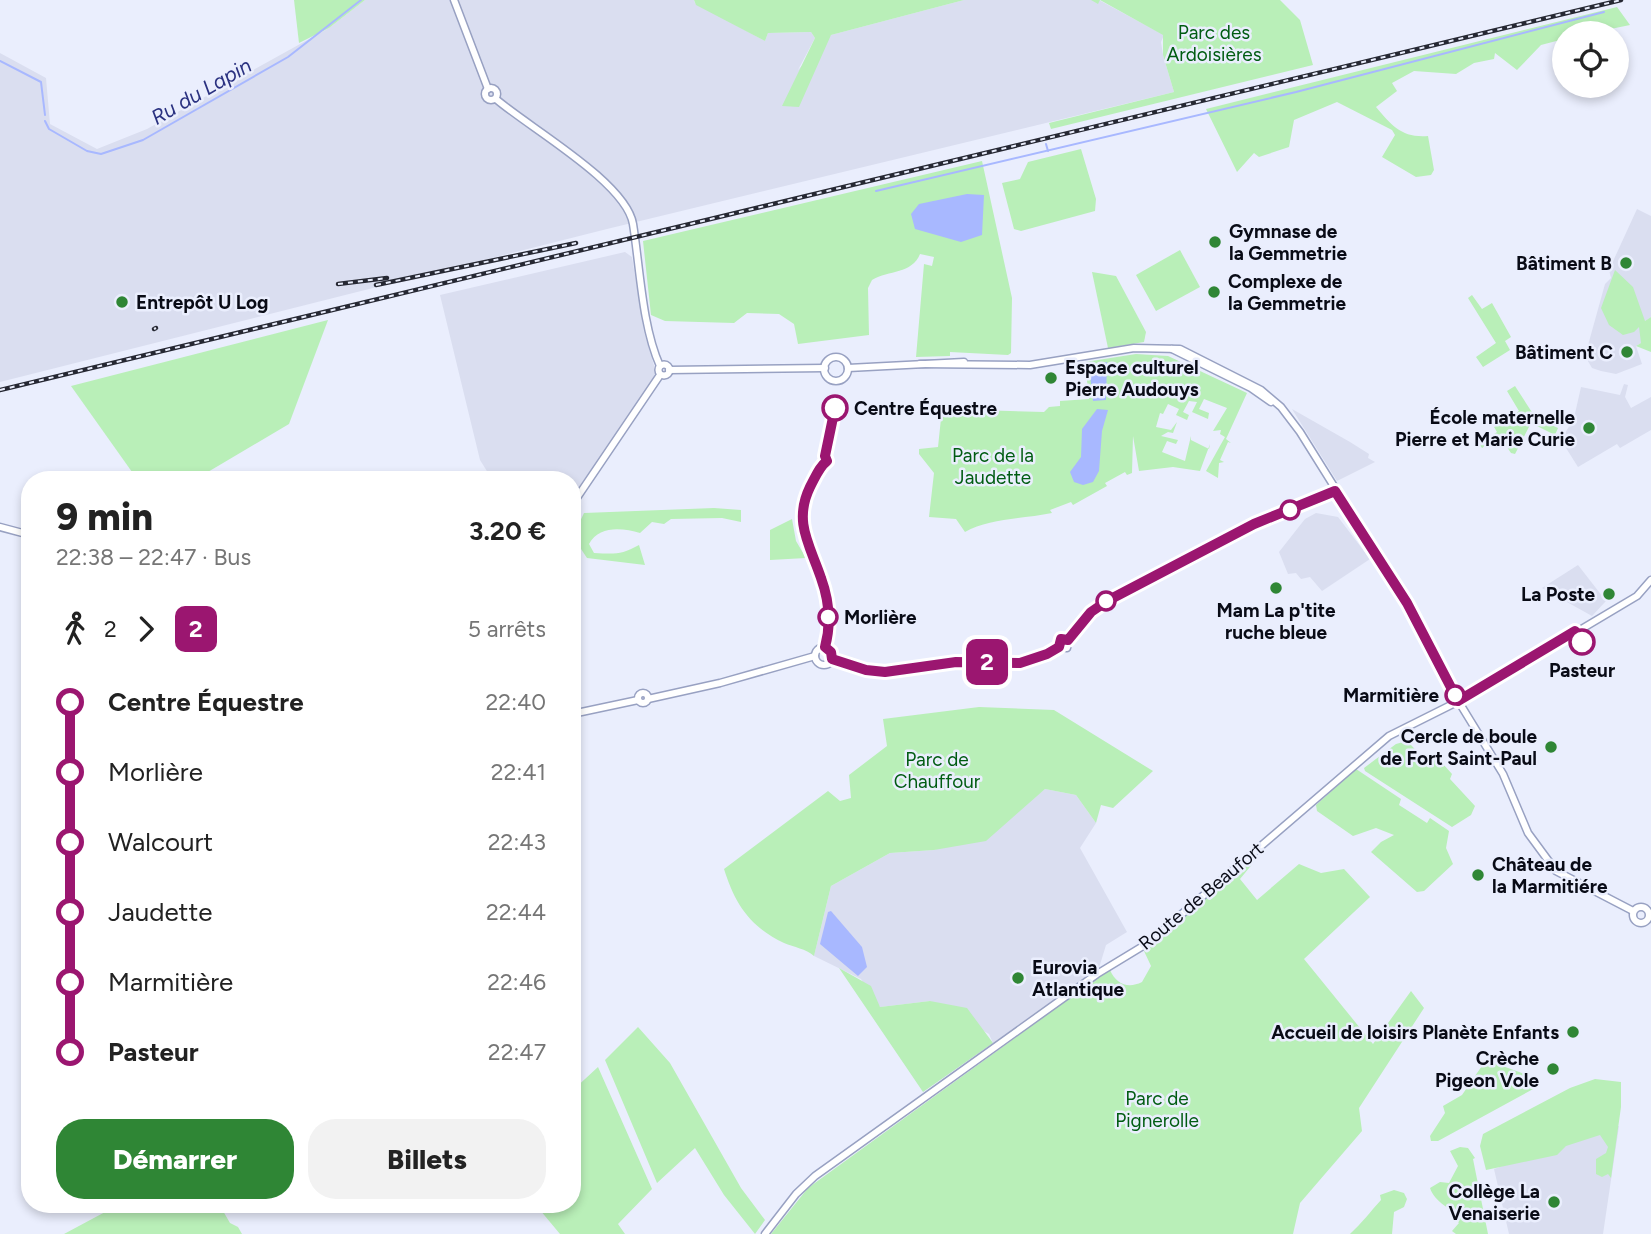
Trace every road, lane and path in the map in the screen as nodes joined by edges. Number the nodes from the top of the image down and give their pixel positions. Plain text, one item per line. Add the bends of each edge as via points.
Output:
1 (454, 0) edge
2 (633, 223) junction
3 (640, 260) junction
4 (660, 366) junction
5 (825, 368) junction
6 (848, 368) junction
7 (669, 370) junction
8 (660, 375) junction
9 (1335, 491) junction
10 (581, 492) edge
11 (0, 527) edge
12 (21, 533) edge
13 (1651, 582) edge
14 (815, 656) junction
15 (832, 659) junction
16 (1458, 701) junction
17 (581, 712) edge
18 (1633, 911) junction
19 (1650, 918) edge
20 (765, 1234) edge

1 - 2 street via 488,89 487,99 496,99 609,187
2 - 3 street
2 - 3 street
3 - 4 street via 646,319
4 - 7 street
4 - 8 street
5 - 6 street via 836,357
5 - 6 street via 828,377 837,380
5 - 7 street
6 - 9 street via 952,361 1030,365 1134,348 1170,348 1251,388 1289,416
7 - 8 street via 666,376
8 - 10 street
9 - 15 street via 1254,524 1107,601 1091,612 1068,640 1067,648 1020,663 956,662 885,672
9 - 16 street via 1407,603
11 - 12 street
13 - 16 street, Route de Beaufort via 1639,598 1619,605
14 - 15 street via 820,665
14 - 15 street via 825,647
14 - 17 street via 643,704 638,700
16 - 18 street via 1503,774 1540,852 1568,879
16 - 20 street, Route de Beaufort via 1377,745 1148,943 1097,974 816,1176
18 - 19 street via 1643,907
18 - 19 street via 1637,922

